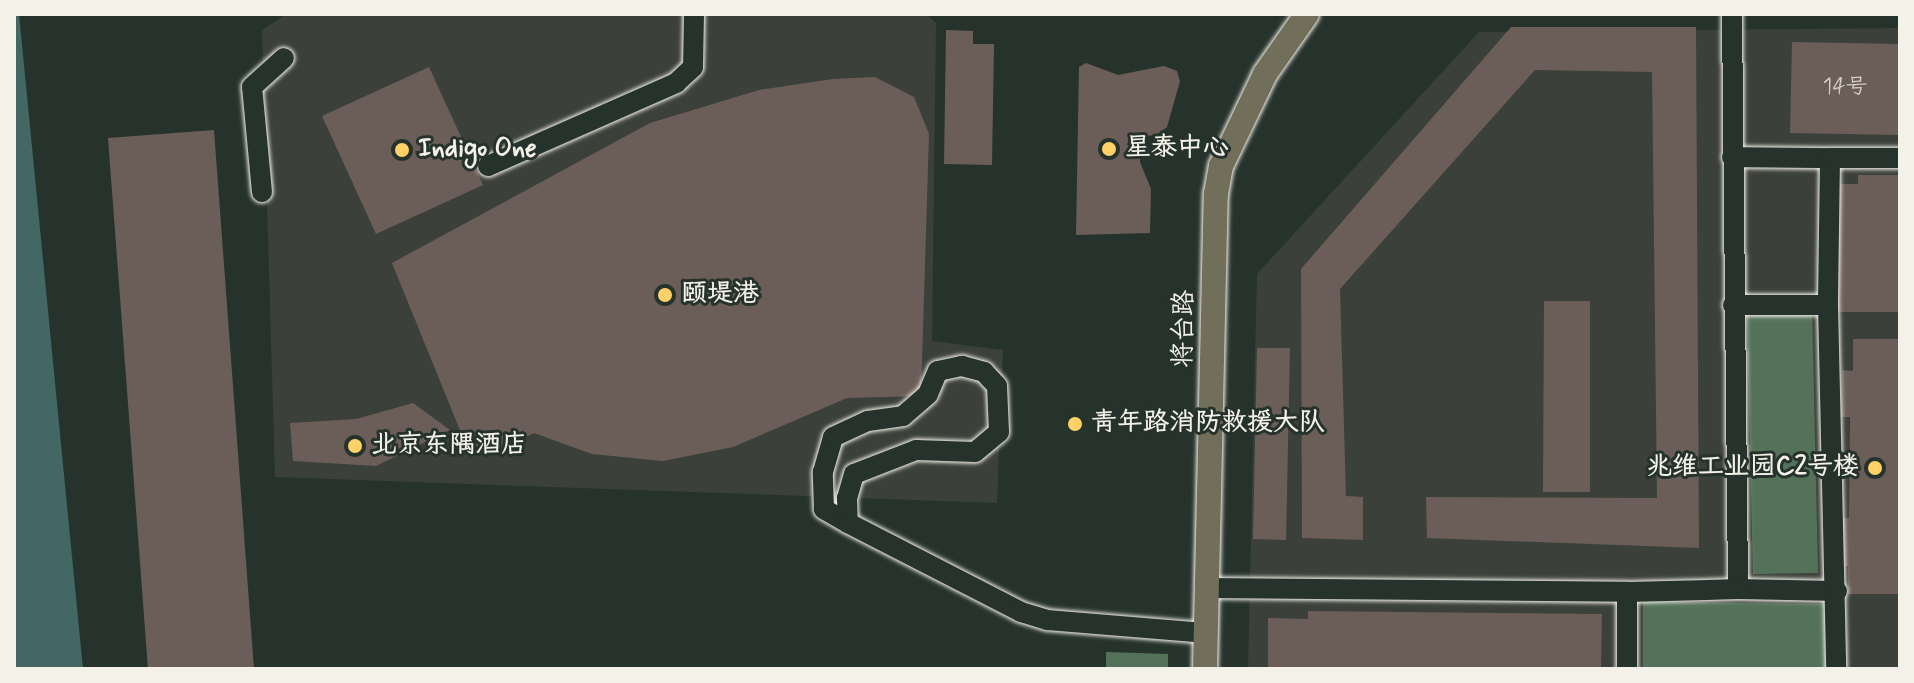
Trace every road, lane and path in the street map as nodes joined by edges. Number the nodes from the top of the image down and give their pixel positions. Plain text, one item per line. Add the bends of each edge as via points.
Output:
1 (694, 14) edge
2 (1307, 14) edge
3 (1732, 14) edge
4 (284, 58) dead end
5 (1732, 157) junction
6 (1830, 158) junction
7 (1900, 158) edge
8 (488, 166) dead end
9 (262, 192) dead end
10 (1733, 305) junction
11 (1828, 305) junction
12 (848, 523) junction
13 (1207, 588) junction
14 (1738, 589) junction
15 (1837, 591) junction
16 (1627, 592) junction
17 (1206, 633) junction
18 (1205, 669) edge
19 (1627, 669) edge
20 (1836, 669) edge

1 - 8 street via 693,67 676,83
2 - 13 main road, 将台路 via 1265,74 1221,166 1215,209
3 - 5 street
4 - 9 street via 252,87
5 - 6 street
5 - 10 street
6 - 7 street
6 - 11 street
10 - 11 street
10 - 14 street
11 - 15 street
12 - 12 street via 824,509 823,472 833,437 868,421 903,416 928,394 938,371 962,366 984,372 997,386 999,432 975,452 916,450 854,474 847,498
12 - 17 street via 1021,612 1048,620
13 - 16 street
13 - 17 main road, 将台路
14 - 15 street
14 - 16 street
15 - 20 street
16 - 19 street
17 - 18 main road, 将台路

